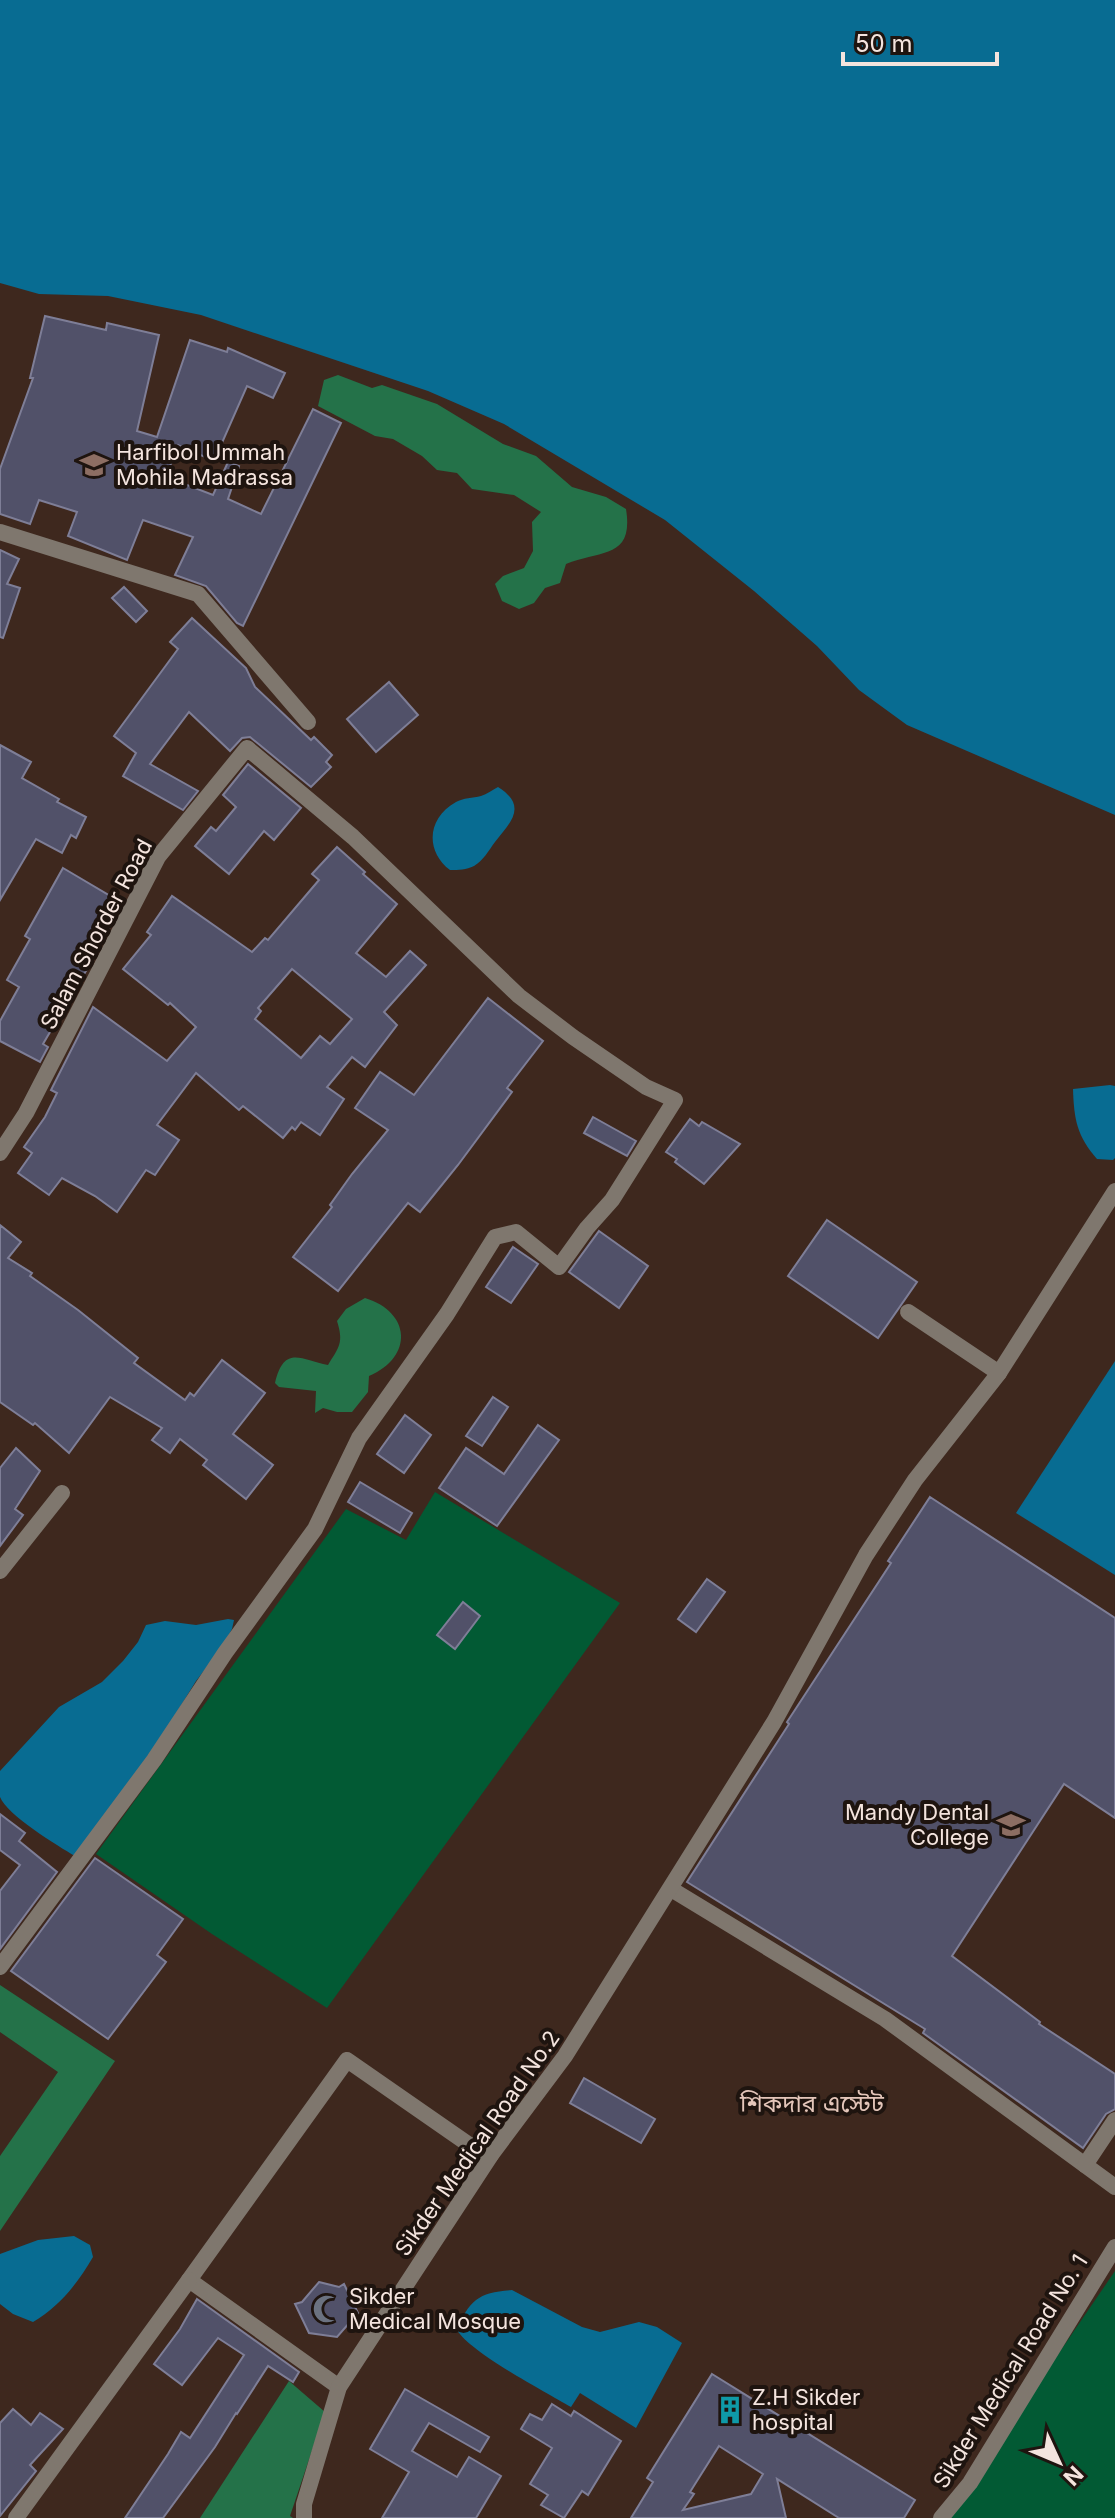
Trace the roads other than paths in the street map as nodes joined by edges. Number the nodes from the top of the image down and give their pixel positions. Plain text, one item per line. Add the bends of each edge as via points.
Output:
1 (0, 532) edge
2 (308, 722) dead end
3 (0, 1153) edge
4 (1115, 1191) edge
5 (908, 1312) dead end
6 (999, 1373) junction
7 (62, 1493) dead end
8 (0, 1571) edge
9 (671, 1889) junction
10 (0, 1967) edge
11 (1115, 2120) edge
12 (491, 2155) junction
13 (1085, 2165) junction
14 (1115, 2187) edge
15 (1115, 2247) edge
16 (189, 2280) junction
17 (339, 2387) junction
18 (16, 2518) edge
19 (304, 2518) edge
20 (941, 2518) edge

1 - 2 street via 198,594
3 - 10 street, Salam Shorder Road via 26,1113 158,857 247,748 353,837 519,996 646,1087 675,1100 612,1200 559,1267 516,1232 495,1237 359,1438 315,1529 154,1760
4 - 6 street, Sikder Medical Road No.2
5 - 6 street
6 - 9 street, Sikder Medical Road No.2 via 915,1480 866,1555 774,1722
7 - 8 street
9 - 12 street, Sikder Medical Road No.2 via 565,2056
9 - 13 street via 885,2019
11 - 13 street
12 - 16 street via 347,2060
12 - 17 street, Sikder Medical Road No.2
13 - 14 street
15 - 20 street, Sikder Medical Road No. 1 via 970,2483
16 - 17 street
16 - 18 street
17 - 19 street, Sikder Medical Road No.2

